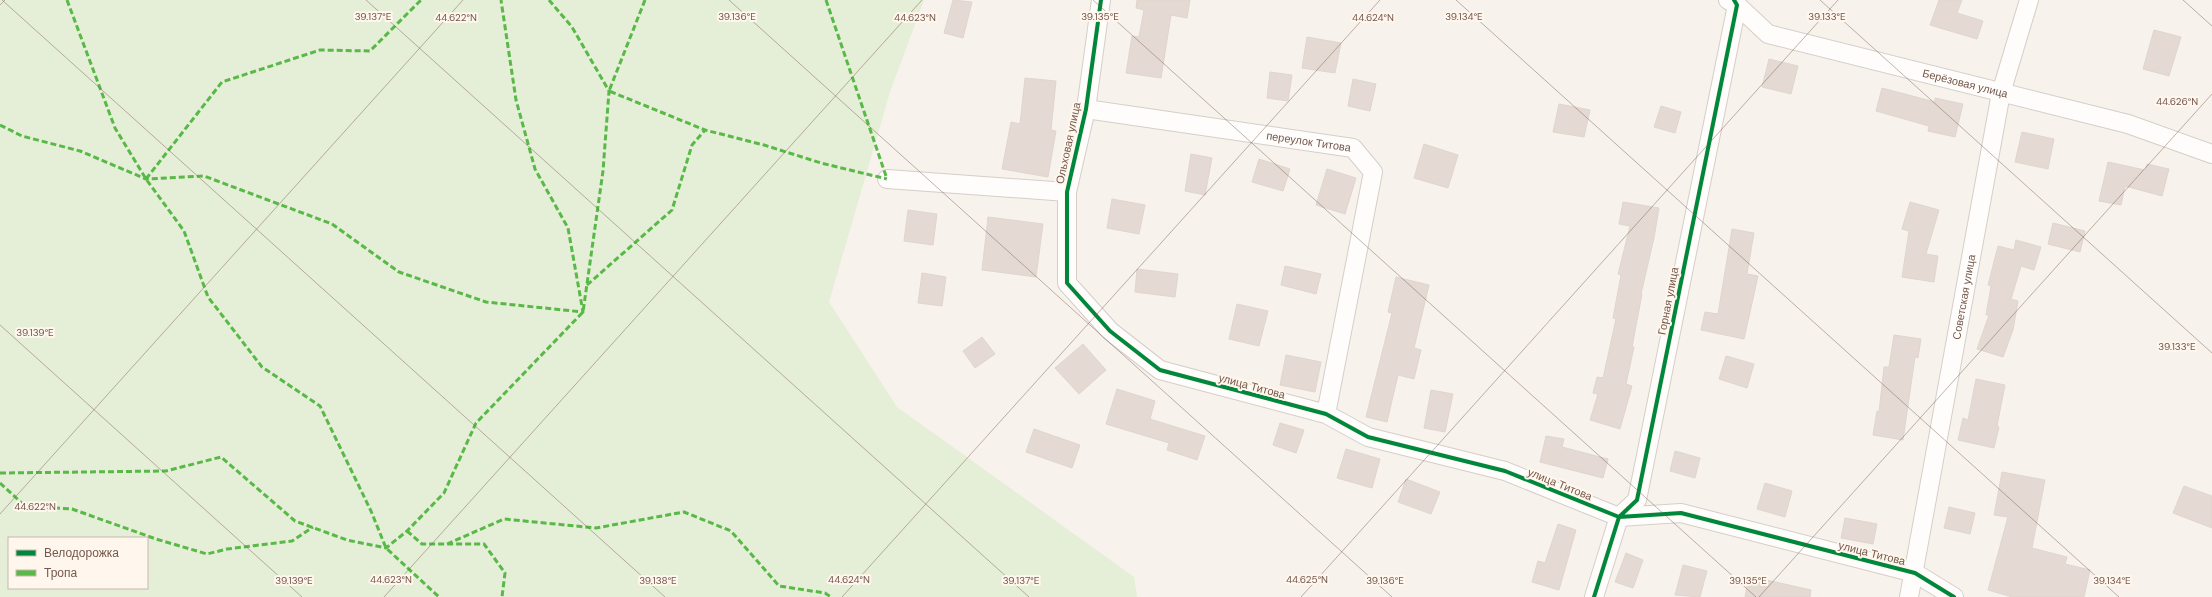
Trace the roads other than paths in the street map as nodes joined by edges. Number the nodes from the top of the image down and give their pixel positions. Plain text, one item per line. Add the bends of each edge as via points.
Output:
1 (1101, 0) edge
2 (2029, 0) edge
3 (1733, 2) edge
4 (2001, 93) junction
5 (1086, 109) junction
6 (2212, 154) edge
7 (887, 179) dead end
8 (1067, 192) junction
9 (1160, 370) joint
10 (1326, 414) junction
11 (1618, 517) junction
12 (1914, 573) junction
13 (1594, 597) edge
14 (1909, 597) edge
15 (1954, 597) edge

1 - 5 street, Ольховая улица
2 - 4 street, Советская улица
3 - 4 street, Берёзовая улица via 1768,34
3 - 11 street, Горная улица via 1637,500
4 - 6 street, Берёзовая улица via 2128,124
4 - 12 street, Советская улица
5 - 8 street, Ольховая улица
5 - 10 street, переулок Титова via 1353,148 1373,172
7 - 8 street
8 - 9 street, Ольховая улица via 1067,283 1110,331
9 - 10 street, улица Титова
10 - 11 street, улица Титова via 1368,437 1505,471
11 - 12 street, улица Титова via 1681,513
11 - 13 street
12 - 14 street, Советская улица
12 - 15 street, улица Титова

